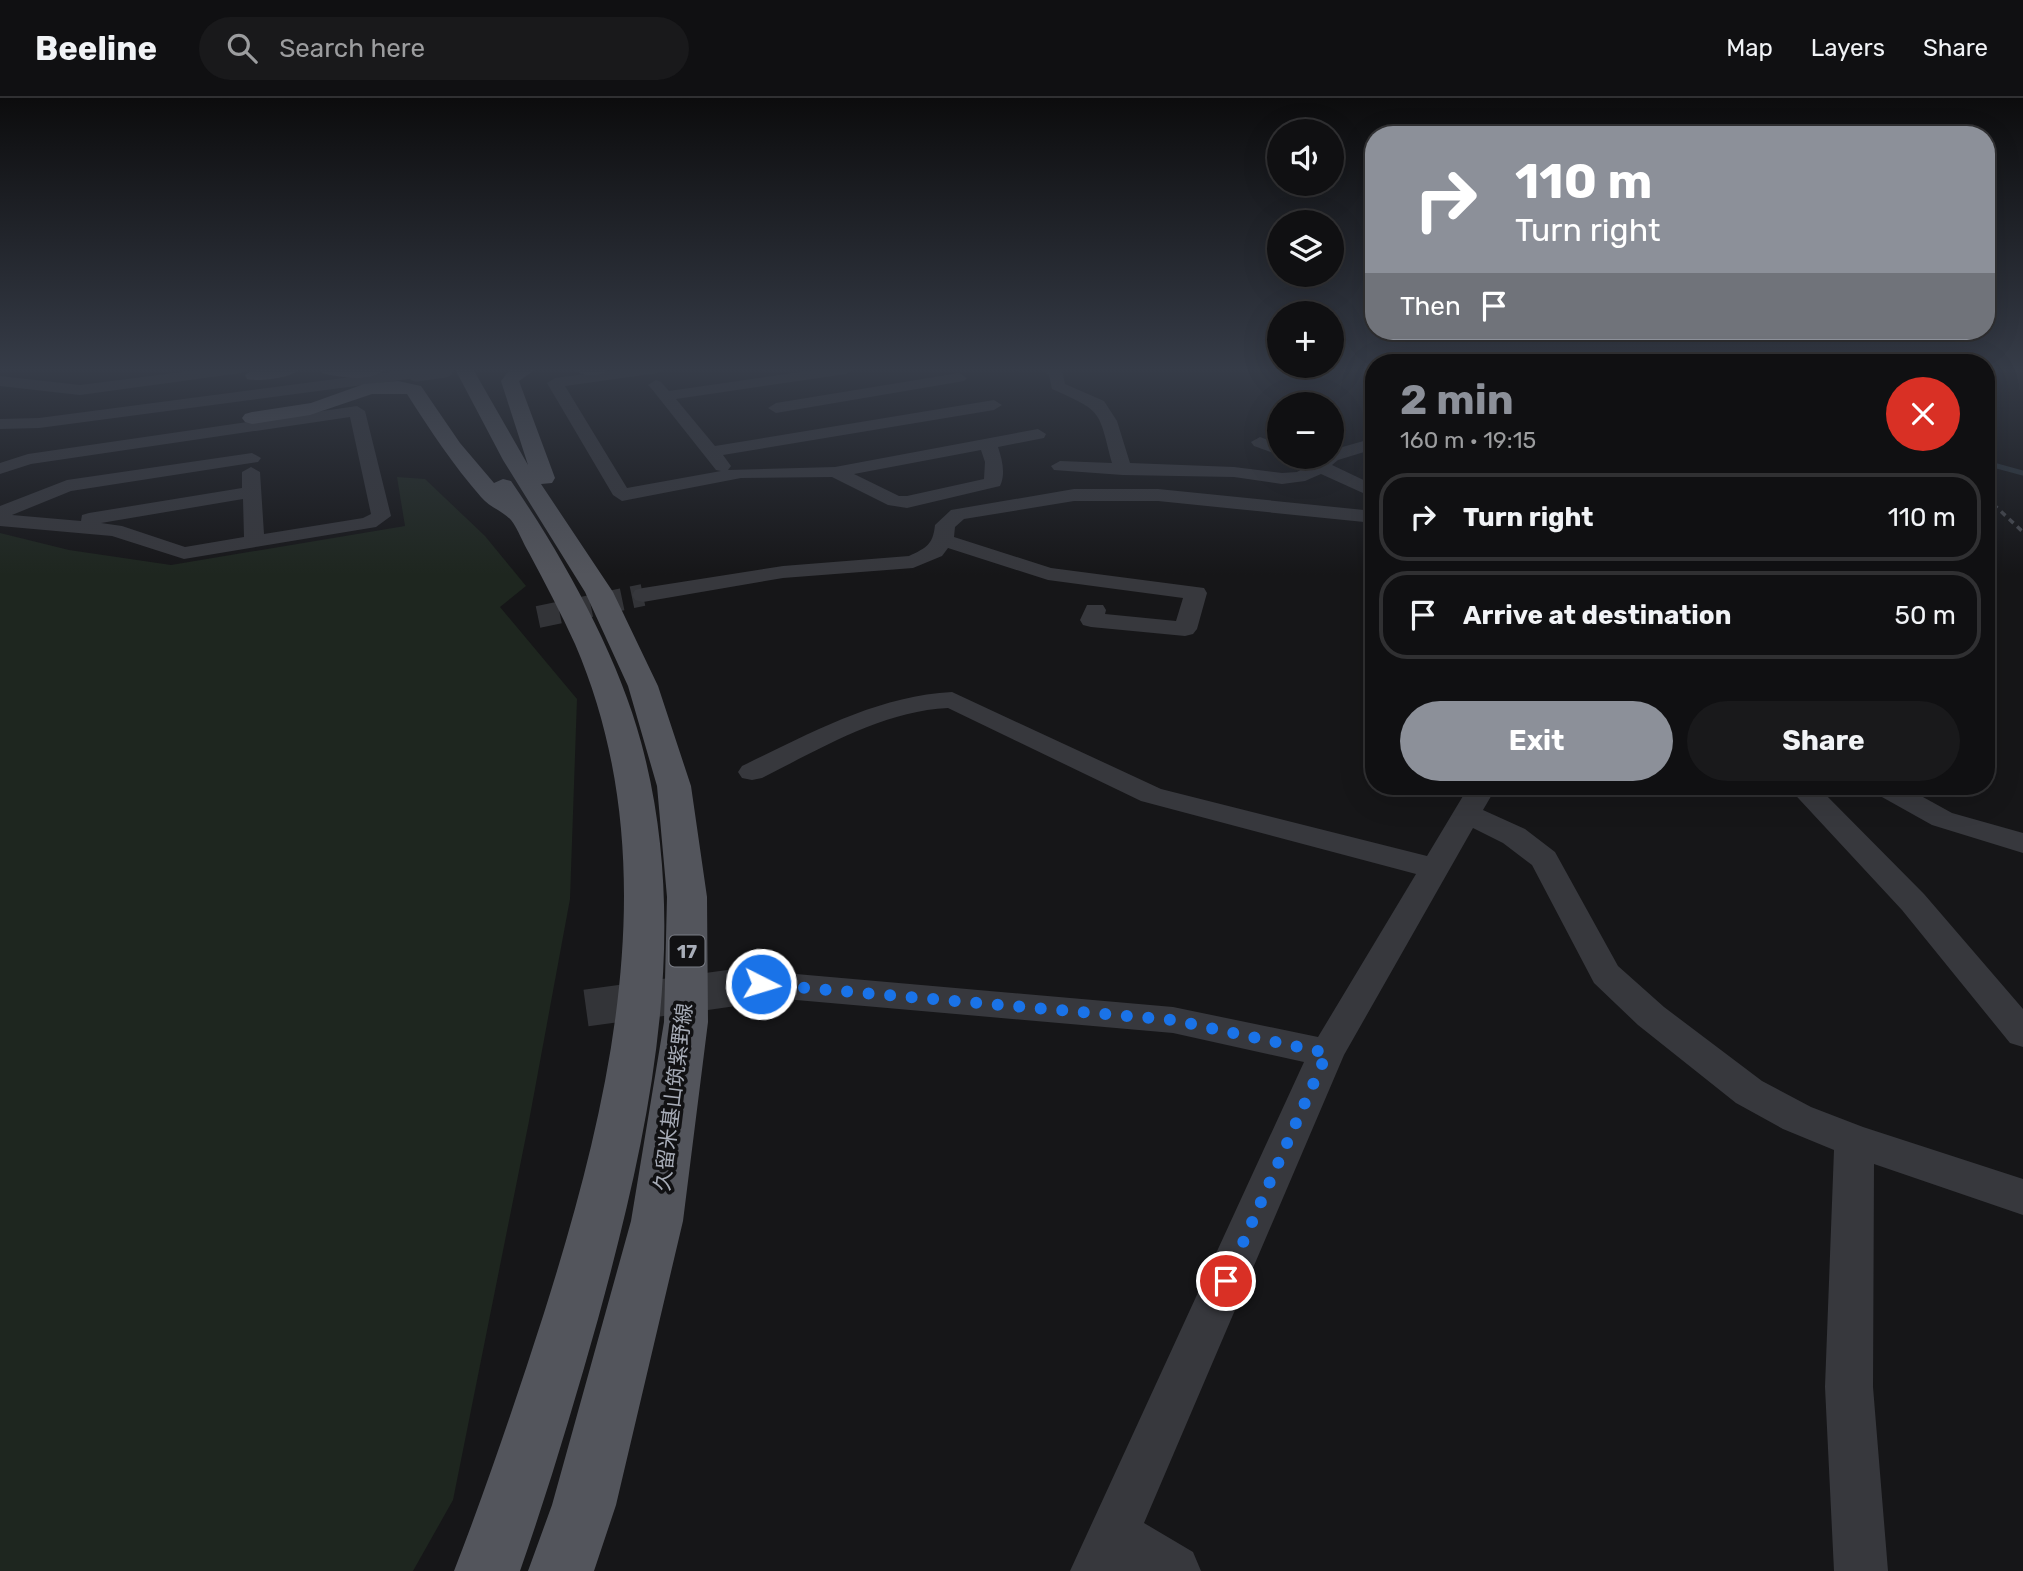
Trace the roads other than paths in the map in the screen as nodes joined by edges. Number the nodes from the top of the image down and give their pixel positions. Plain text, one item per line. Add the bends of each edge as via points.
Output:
1 (157, 438) edge
2 (252, 438) edge
3 (363, 438) edge
4 (446, 438) edge
5 (474, 438) edge
6 (502, 438) edge
7 (530, 438) edge
8 (588, 438) edge
9 (700, 438) edge
10 (801, 438) edge
11 (1035, 438) edge
12 (1114, 438) edge
13 (1260, 442) dead end
14 (988, 443) junction
15 (1267, 445) edge
16 (1365, 446) edge
17 (1049, 450) junction
18 (711, 452) junction
19 (1344, 453) edge
20 (252, 458) junction
21 (0, 469) edge
22 (1317, 469) edge
23 (1341, 469) edge
24 (1124, 470) junction
25 (835, 472) junction
26 (729, 475) junction
27 (1365, 486) edge
28 (251, 492) junction
29 (1074, 495) junction
30 (0, 513) edge
31 (534, 515) junction
32 (1365, 516) edge
33 (0, 520) edge
34 (70, 526) junction
35 (944, 540) junction
36 (254, 542) junction
37 (643, 595) tunnel mouth
38 (1095, 610) dead end
39 (752, 772) dead end
40 (1810, 795) edge
41 (1899, 795) edge
42 (1475, 800) edge
43 (2023, 843) edge
44 (1433, 868) junction
45 (761, 984) tunnel mouth
46 (2023, 1033) edge
47 (1327, 1053) junction
48 (1854, 1141) junction
49 (2023, 1197) edge
50 (1105, 1553) edge
51 (487, 1571) edge
52 (561, 1571) edge
53 (1174, 1571) edge
54 (1861, 1571) edge

1 - 21 street via 28,459
2 - 20 street
3 - 36 street via 381,516 369,523
4 - 31 main road via 492,496
5 - 31 main road, 久留米基山筑紫野線 / 17
6 - 31 main road, 久留米基山筑紫野線 / 17
7 - 31 main road via 544,479
8 - 26 street via 622,495
9 - 18 street
10 - 18 street
11 - 17 street
12 - 24 street
13 - 15 street
14 - 17 street
14 - 25 street
14 - 25 street via 994,462 993,482 907,502 895,501
16 - 19 street
17 - 24 street
17 - 29 street
18 - 26 street
20 - 28 street
20 - 30 street via 67,486
22 - 24 street via 1300,477 1273,478 1237,472
23 - 27 street
25 - 26 street
28 - 34 street
28 - 36 street
29 - 32 street via 1158,495
29 - 35 street via 958,514 945,525
31 - 51 main road, 久留米基山筑紫野線 / 17 via 590,645 625,742 642,854 638,1030 599,1223 518,1487
31 - 52 main road, 久留米基山筑紫野線 / 17 via 599,592 643,686 674,786 687,897 686,1022 657,1221 584,1505
33 - 34 street
34 - 36 street via 115,530 184,553
35 - 37 street via 935,552 913,562 783,572
35 - 38 street via 1048,573 1196,593 1185,629 1091,620
39 - 44 street via 851,725 931,699 952,700 1151,795
40 - 46 street via 1913,902
41 - 43 street via 1942,819
42 - 44 street
42 - 48 street via 1544,859 1606,974 1651,1016 1749,1092
44 - 47 street
45 - 47 street via 1173,1020
47 - 50 street
48 - 49 street
48 - 54 street via 1849,1387
50 - 53 street

